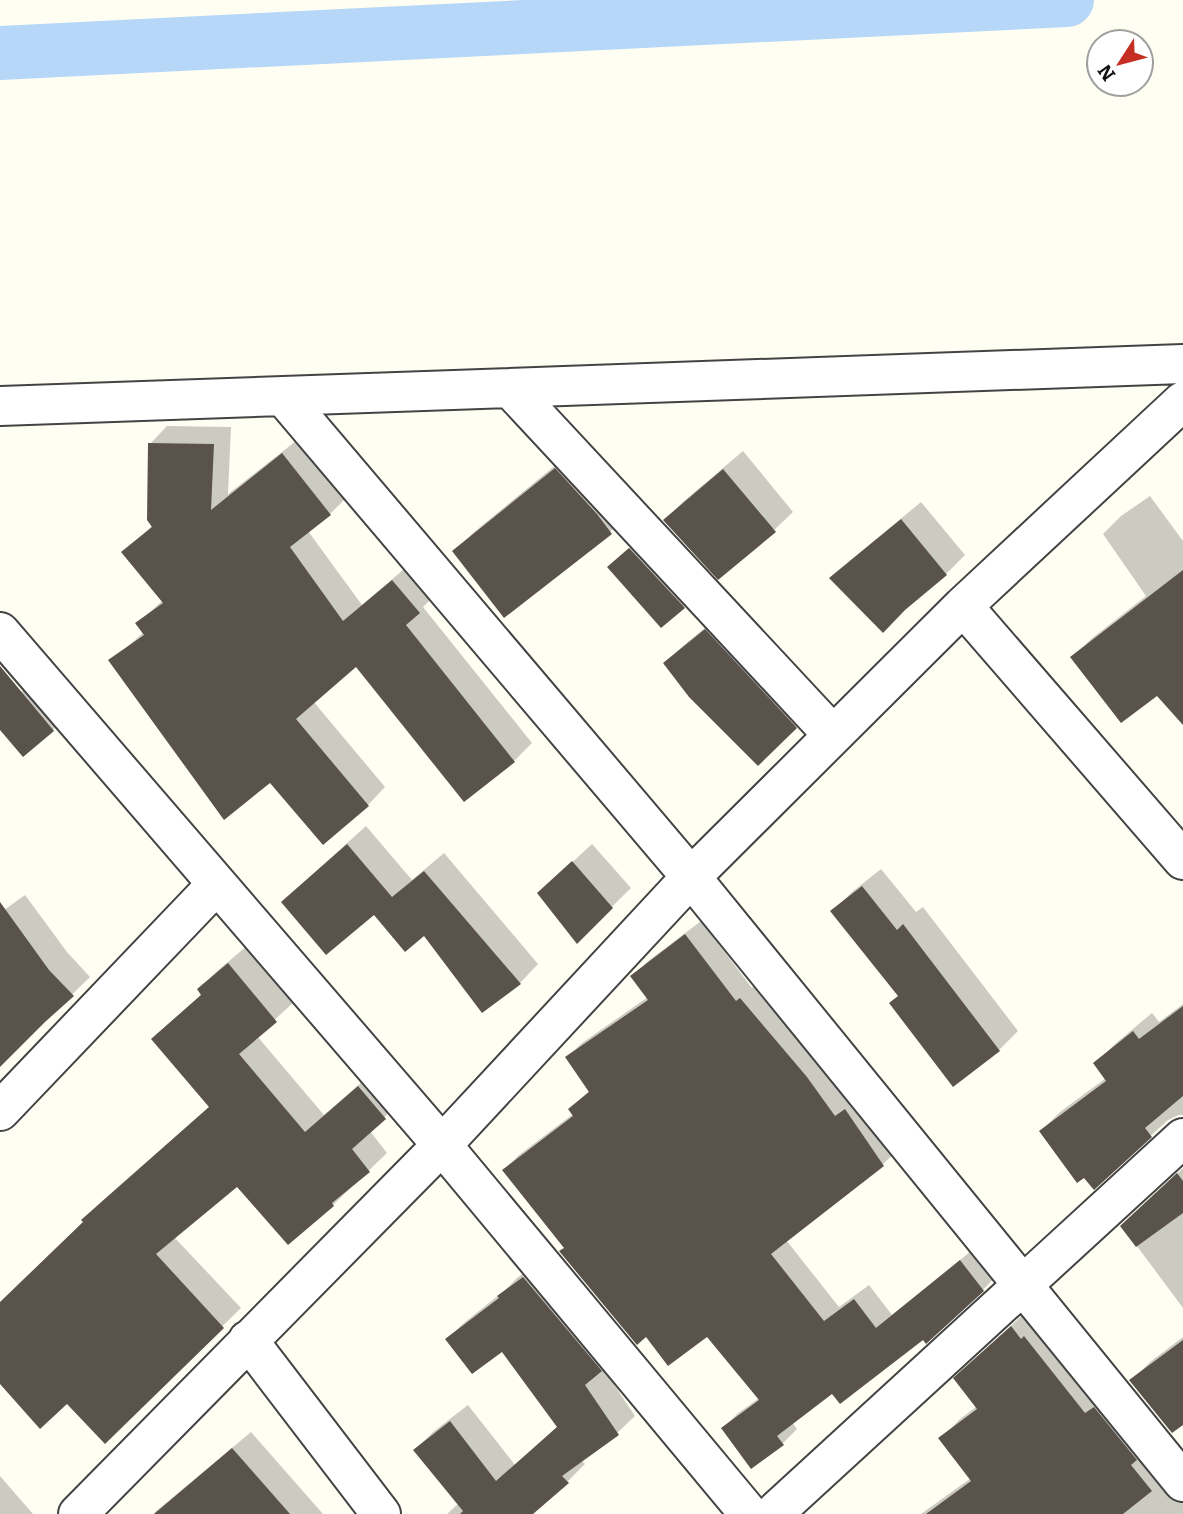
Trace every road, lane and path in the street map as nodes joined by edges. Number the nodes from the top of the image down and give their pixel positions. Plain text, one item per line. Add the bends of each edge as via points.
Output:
1 (1183, 364) edge
2 (510, 388) junction
3 (283, 396) junction
4 (1183, 401) edge
5 (0, 406) edge
6 (963, 606) junction
7 (0, 632) edge
8 (833, 736) junction
9 (1183, 860) edge
10 (691, 877) junction
11 (217, 884) junction
12 (0, 1111) edge
13 (1183, 1138) edge
14 (442, 1145) junction
15 (1021, 1286) junction
16 (248, 1340) junction
17 (1183, 1482) edge
18 (78, 1514) edge
19 (381, 1514) edge
20 (748, 1514) edge
21 (773, 1514) edge

1 - 2 street
2 - 3 street
2 - 8 street
3 - 5 street
3 - 10 street
4 - 6 street
6 - 8 street
6 - 9 street
7 - 11 street
8 - 10 street
10 - 14 street
10 - 15 street
11 - 12 street
11 - 14 street
13 - 15 street
14 - 16 street
14 - 20 street
15 - 17 street
15 - 21 street
16 - 18 street
16 - 19 street

